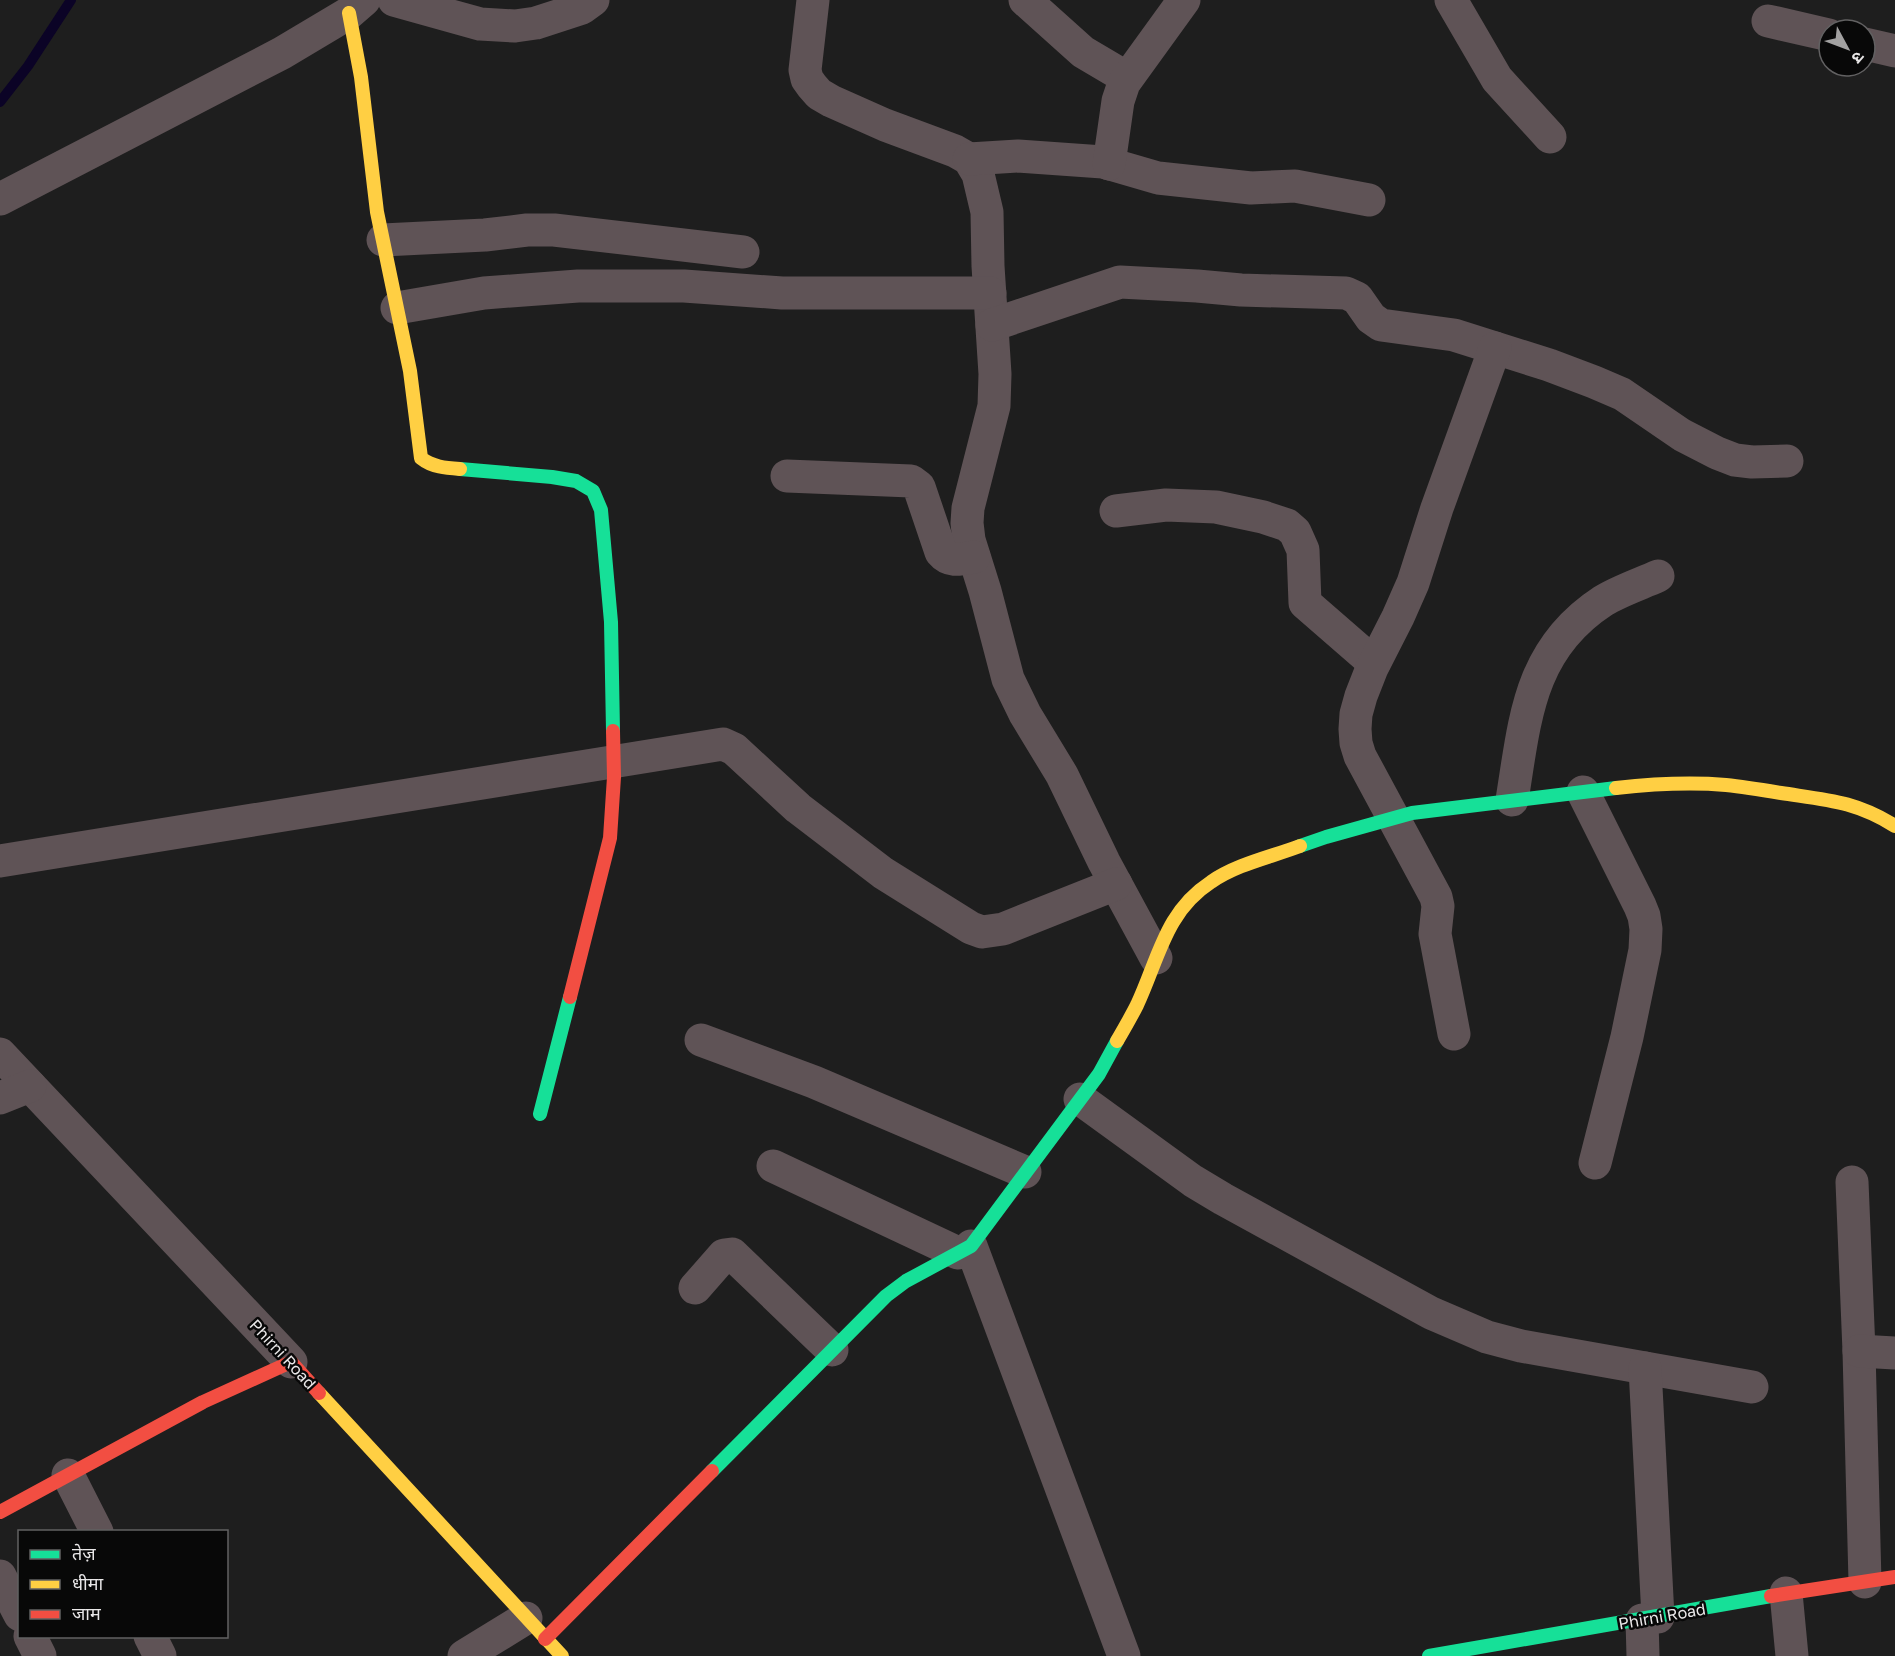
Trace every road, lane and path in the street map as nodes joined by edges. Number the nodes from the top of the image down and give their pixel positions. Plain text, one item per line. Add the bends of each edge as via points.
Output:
1 (394, 0) edge
2 (593, 0) edge
3 (813, 0) edge
4 (1025, 0) edge
5 (1184, 0) edge
6 (1451, 0) edge
7 (356, 6) edge
8 (1768, 21) dead end
9 (1817, 32) edge
10 (1877, 47) edge
11 (1895, 51) edge
12 (1127, 78) junction
13 (1550, 137) dead end
14 (969, 159) junction
15 (1109, 164) junction
16 (0, 199) edge
17 (1369, 200) dead end
18 (383, 240) junction
19 (743, 252) dead end
20 (397, 308) junction
21 (991, 309) junction
22 (1495, 348) junction
23 (1787, 460) dead end
24 (786, 476) dead end
25 (1116, 511) dead end
26 (974, 557) junction
27 (1658, 576) dead end
28 (1374, 663) junction
29 (613, 763) junction
30 (1583, 792) junction
31 (1512, 800) junction
32 (1394, 818) junction
33 (1895, 826) edge
34 (0, 861) edge
35 (1116, 884) junction
36 (1156, 958) junction
37 (1454, 1034) dead end
38 (701, 1040) dead end
39 (0, 1054) edge
40 (30, 1086) junction
41 (0, 1098) edge
42 (1080, 1099) junction
43 (540, 1114) dead end
44 (1595, 1163) dead end
45 (773, 1166) dead end
46 (1025, 1172) junction
47 (1852, 1182) dead end
48 (964, 1249) junction
49 (695, 1288) dead end
50 (832, 1350) junction
51 (1859, 1352) junction
52 (1895, 1353) edge
53 (291, 1362) junction
54 (1645, 1368) junction
55 (1752, 1387) dead end
56 (68, 1475) junction
57 (0, 1512) edge
58 (96, 1530) edge
59 (0, 1576) edge
60 (1880, 1579) edge
61 (1786, 1593) junction
62 (18, 1611) edge
63 (1650, 1618) junction
64 (535, 1628) junction
65 (31, 1638) edge
66 (151, 1638) edge
67 (40, 1656) edge
68 (160, 1656) edge
69 (464, 1656) edge
70 (562, 1656) edge
71 (1124, 1656) edge
72 (1429, 1656) edge
73 (1643, 1656) edge
74 (1792, 1656) edge

1 - 2 street via 480,24 515,26 573,11
3 - 14 street via 805,70 819,94
4 - 12 street via 1083,52
5 - 12 street
6 - 13 street via 1497,79
7 - 16 street via 282,53
7 - 18 street
8 - 9 street
10 - 11 street
12 - 15 street via 1118,101
14 - 15 street via 1018,156
14 - 21 street via 978,174 987,212
15 - 17 street via 1158,178 1251,189 1295,186
18 - 19 street via 554,230
18 - 20 street
20 - 21 street via 484,294 578,286 684,286
20 - 29 street via 410,370 419,453 424,462 576,481 593,491 597,499 611,622
21 - 22 street via 1049,306 1108,285 1130,282 1346,293 1357,298 1381,325 1454,335
21 - 26 street via 994,406 967,523
22 - 23 street via 1622,394 1682,435 1735,460
22 - 28 street via 1413,583
24 - 26 street via 911,482 919,487 941,552 953,560
25 - 28 street via 1166,505 1216,507 1287,525 1303,550 1305,603
26 - 35 street via 1008,679 1062,774
27 - 31 street via 1605,600 1584,615 1552,650 1531,697
28 - 32 street via 1356,714 1356,743
29 - 34 street
29 - 35 street via 716,744 729,746 798,808 883,873 982,932 1003,929
29 - 43 street via 610,838
30 - 31 street
30 - 33 street via 1656,784 1725,785 1856,806
30 - 44 street via 1640,906 1646,929 1627,1037
31 - 32 street
32 - 36 street via 1326,837 1212,881 1179,911
32 - 37 street via 1436,897 1435,934
35 - 36 street
36 - 42 street via 1137,1005 1099,1074
38 - 46 street via 814,1082
39 - 40 street, Phirni Road
40 - 41 street
40 - 53 street, Phirni Road
42 - 46 street
42 - 54 street via 1193,1181 1431,1313 1510,1343
45 - 48 street
46 - 48 street
47 - 51 street
48 - 50 street via 886,1296
48 - 71 street
49 - 50 street via 724,1255 732,1254
50 - 64 street
51 - 52 street
51 - 60 street
53 - 56 street via 203,1402
53 - 64 street, Phirni Road
54 - 55 street
54 - 63 street
56 - 57 street
56 - 58 street
59 - 62 street
60 - 61 street, Phirni Road
61 - 63 street, Phirni Road
61 - 74 street
63 - 72 street, Phirni Road
63 - 73 street
64 - 69 street
64 - 70 street, Phirni Road
65 - 67 street
66 - 68 street

